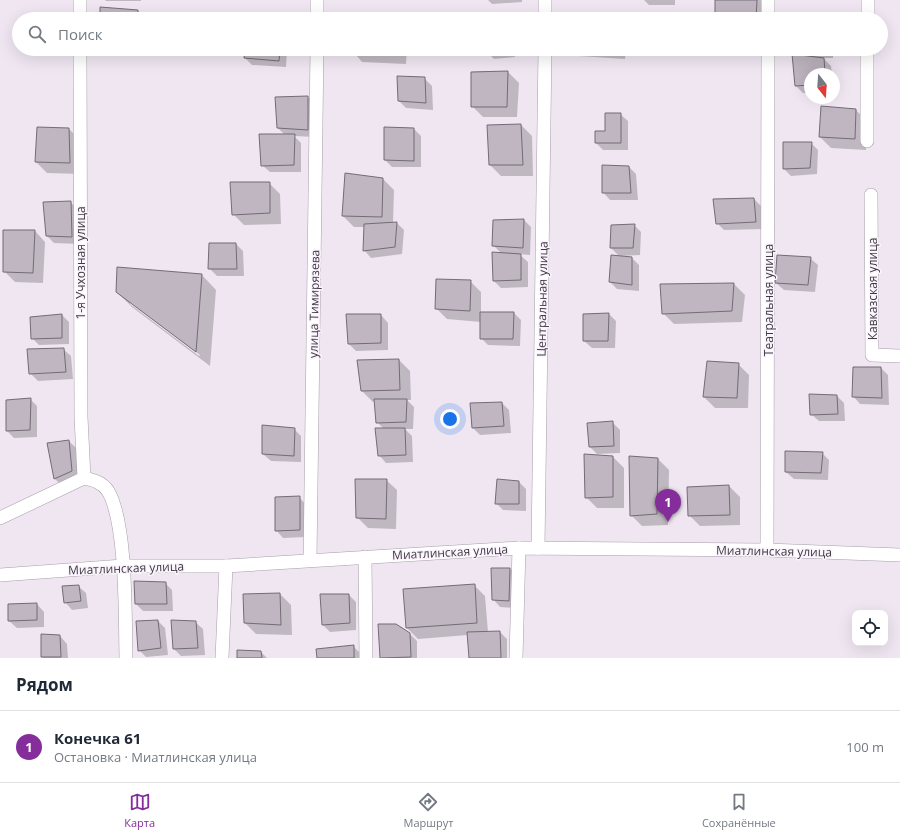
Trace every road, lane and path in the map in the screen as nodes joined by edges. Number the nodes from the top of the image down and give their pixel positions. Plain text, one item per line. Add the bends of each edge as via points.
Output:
1 (80, 0) edge
2 (318, 0) edge
3 (545, 0) edge
4 (768, 0) edge
5 (868, 0) edge
6 (80, 12) edge
7 (317, 12) edge
8 (545, 12) edge
9 (768, 12) edge
10 (868, 12) edge
11 (80, 56) edge
12 (317, 56) edge
13 (545, 56) edge
14 (768, 56) edge
15 (867, 56) edge
16 (867, 141) dead end
17 (872, 195) dead end
18 (900, 356) edge
19 (84, 478) junction
20 (0, 518) edge
21 (519, 548) junction
22 (538, 548) junction
23 (767, 550) junction
24 (900, 555) edge
25 (364, 557) junction
26 (310, 560) junction
27 (123, 566) junction
28 (226, 566) junction
29 (0, 575) edge
30 (126, 658) edge
31 (222, 658) edge
32 (366, 658) edge
33 (516, 658) edge

1 - 6 street
2 - 7 street
3 - 8 street
4 - 9 street
5 - 10 street
11 - 19 street, 1-я Учхозная улица via 80,417
12 - 26 street, улица Тимирязева
13 - 22 street, Центральная улица
14 - 23 street, Театральная улица
15 - 16 street
17 - 18 street, Кавказская улица via 872,355
19 - 20 street
19 - 27 street via 96,481 108,490 117,514
21 - 22 street, Миатлинская улица
21 - 25 street, Миатлинская улица
21 - 33 street
22 - 23 street, Миатлинская улица
23 - 24 street, Миатлинская улица
25 - 26 street, Миатлинская улица
25 - 32 street
26 - 28 street, Миатлинская улица
27 - 28 street, Миатлинская улица
27 - 29 street, Миатлинская улица
27 - 30 street
28 - 31 street

